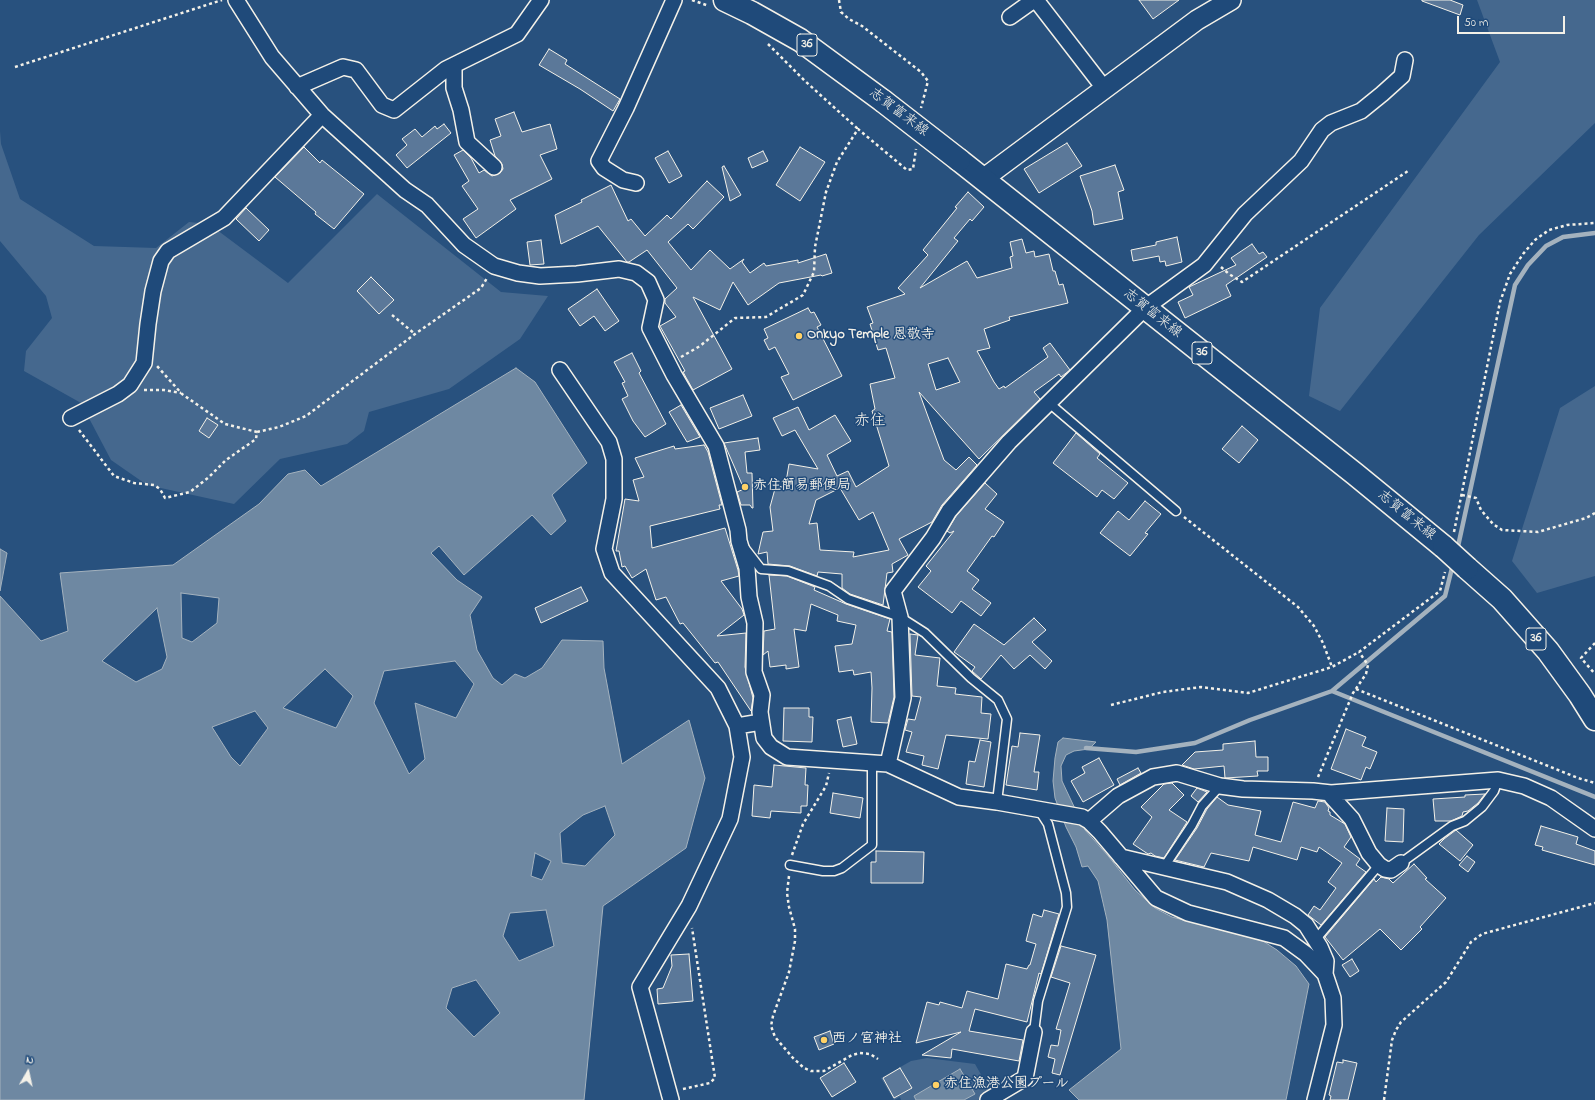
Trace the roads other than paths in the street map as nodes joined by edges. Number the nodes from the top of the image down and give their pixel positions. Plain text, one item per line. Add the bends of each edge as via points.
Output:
1 (236, 0) edge
2 (541, 0) edge
3 (674, 0) edge
4 (1035, 0) edge
5 (1231, 0) edge
6 (720, 4) edge
7 (1010, 17) dead end
8 (1405, 60) dead end
9 (454, 65) junction
10 (297, 87) junction
11 (1104, 88) junction
12 (322, 115) junction
13 (494, 167) dead end
14 (983, 179) junction
15 (636, 183) dead end
16 (1145, 308) junction
17 (560, 370) dead end
18 (1049, 403) junction
19 (71, 418) road end
20 (1176, 511) road end
21 (739, 541) junction
22 (900, 617) junction
23 (1595, 719) edge
24 (761, 722) junction
25 (737, 726) junction
26 (872, 763) junction
27 (888, 764) junction
28 (1498, 780) junction
29 (1220, 786) junction
30 (1331, 793) junction
31 (997, 802) junction
32 (1044, 811) junction
33 (1086, 819) junction
34 (1595, 828) edge
35 (1121, 857) junction
36 (1401, 863) joint
37 (790, 865) road end
38 (1379, 865) junction
39 (1164, 867) junction
40 (1316, 939) junction
41 (1325, 974) junction
42 (1034, 1032) joint
43 (670, 1096) edge
44 (988, 1100) edge
45 (1315, 1100) edge

1 - 10 street via 272,57
2 - 9 street via 517,34
3 - 15 street via 626,108 599,161 604,168 623,180
4 - 7 street
4 - 11 street
5 - 11 street via 1197,20
6 - 14 main road, 志賀富来線 / 36, bridge via 752,12 800,40
8 - 16 street via 1402,76 1382,94 1361,111 1330,123 1322,130 1301,161 1245,214 1204,265
9 - 10 street via 394,110 382,105 356,70 343,67
9 - 13 street via 454,88 467,142
10 - 12 street
11 - 14 street
12 - 19 street via 224,218 168,251 161,260 153,291 144,363 130,385
12 - 21 street via 405,190 427,204 464,245 494,266 540,276 619,269 636,273 648,282 656,300 650,328 716,446
14 - 16 main road, 志賀富来線 / 36
16 - 18 street
16 - 23 main road, 志賀富来線 / 36, bridge via 1355,474 1444,547 1502,599 1548,652
17 - 25 street via 609,442 614,459 614,499 604,549 612,573 718,688
18 - 20 lane
18 - 22 street via 1009,442 949,511 933,538 893,591
21 - 22 lane via 761,569 788,571 830,586 848,599
21 - 24 street via 747,568 749,597 755,623 754,672 762,695
22 - 27 street via 903,698
22 - 31 lane via 924,633 998,700 1007,719
24 - 25 street
24 - 26 street via 764,738 771,747 787,758
25 - 43 street via 742,757 730,819 689,906 640,987
26 - 27 street
26 - 37 lane via 872,845 842,868 834,871
27 - 31 street via 959,797
28 - 30 street
28 - 34 street via 1524,786 1551,798
28 - 36 lane via 1494,791 1482,807
29 - 30 street
29 - 33 street via 1177,773 1153,777 1118,796
29 - 39 lane via 1202,806
30 - 38 street via 1352,819 1369,853
31 - 32 street
32 - 33 street
32 - 42 lane via 1066,893 1066,907 1038,1001
33 - 35 street
35 - 39 street
35 - 41 street via 1156,898 1188,913 1284,938 1306,954
36 - 38 street via 1391,870
38 - 40 lane
39 - 40 street via 1227,882 1268,900 1295,916 1306,925
40 - 41 street via 1326,961
41 - 45 street via 1333,998 1334,1025
42 - 44 street via 1025,1078

